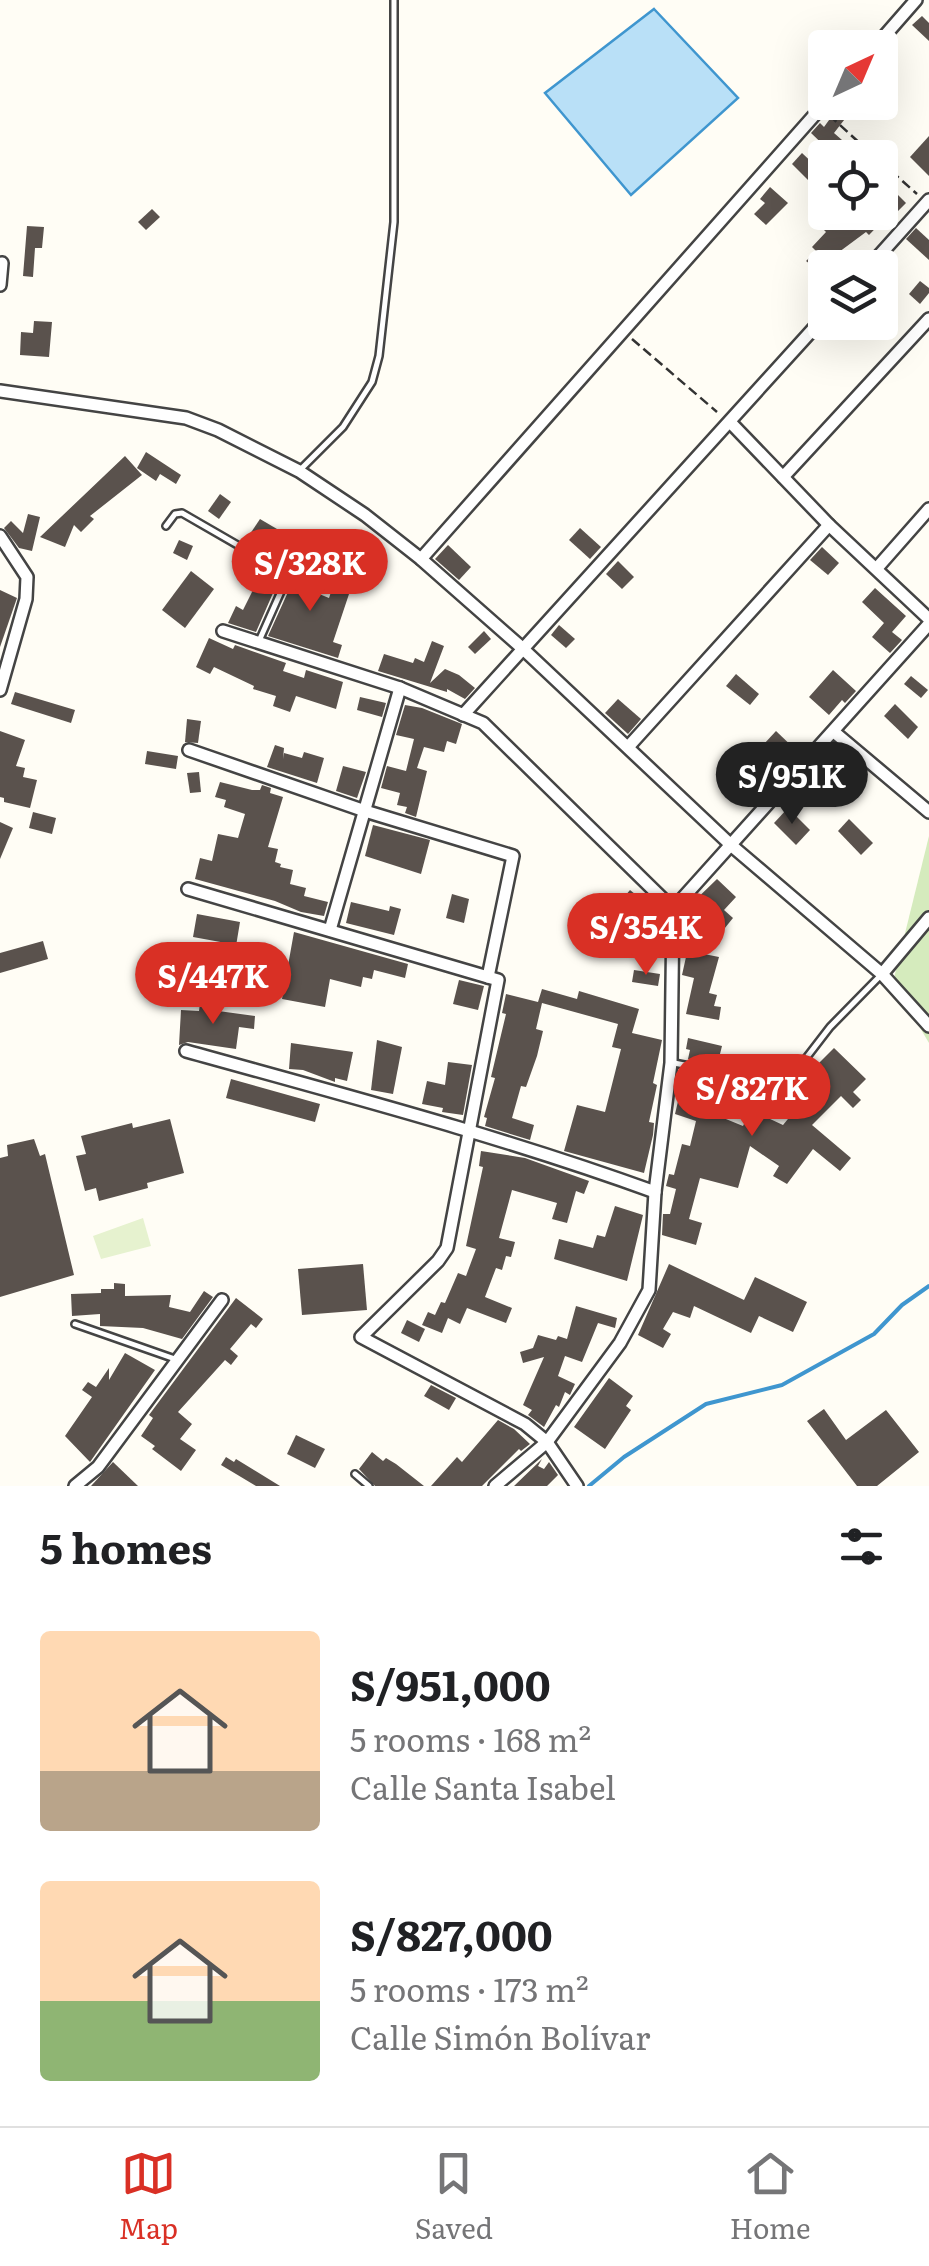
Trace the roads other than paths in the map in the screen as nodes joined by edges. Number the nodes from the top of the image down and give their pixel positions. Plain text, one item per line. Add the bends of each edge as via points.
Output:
1 (394, 0) edge
2 (916, 0) edge
3 (890, 30) edge
4 (810, 120) edge
5 (928, 201) edge
6 (884, 250) edge
7 (2, 263) edge
8 (0, 284) edge
9 (929, 319) edge
10 (808, 335) edge
11 (0, 391) edge
12 (730, 422) junction
13 (299, 471) junction
14 (783, 477) junction
15 (929, 509) edge
16 (166, 526) dead end
17 (829, 526) junction
18 (0, 536) edge
19 (421, 559) junction
20 (876, 568) junction
21 (929, 622) edge
22 (223, 631) dead end
23 (258, 642) junction
24 (521, 647) junction
25 (400, 688) junction
26 (0, 690) edge
27 (463, 714) junction
28 (834, 732) junction
29 (629, 746) junction
30 (190, 750) dead end
31 (364, 811) junction
32 (929, 812) edge
33 (732, 846) junction
34 (188, 889) dead end
35 (673, 910) junction
36 (929, 918) edge
37 (330, 930) junction
38 (882, 974) junction
39 (493, 979) junction
40 (929, 1026) edge
41 (186, 1051) dead end
42 (671, 1063) junction
43 (472, 1130) junction
44 (656, 1192) junction
45 (222, 1300) dead end
46 (75, 1324) dead end
47 (178, 1360) junction
48 (547, 1442) junction
49 (355, 1474) dead end
50 (75, 1486) edge
51 (370, 1486) edge
52 (495, 1486) edge
53 (577, 1486) edge

1 - 13 lane via 394,222 379,356 372,382 343,427
2 - 3 street
4 - 19 street
5 - 6 street
7 - 8 street
9 - 14 street
10 - 12 street
11 - 13 street via 186,418
12 - 14 street
12 - 24 street
13 - 19 street
14 - 17 street
15 - 20 street
16 - 23 lane via 182,513 286,574
17 - 20 street
17 - 29 street
18 - 26 street via 26,577 26,599
19 - 24 street
20 - 21 street
21 - 28 street
22 - 23 street
23 - 25 street
24 - 27 street
24 - 29 street
25 - 27 street
25 - 31 street
27 - 35 street via 484,724
28 - 32 street
28 - 33 street
29 - 33 street
30 - 31 street
31 - 37 street
31 - 39 street via 513,856
33 - 35 street
33 - 38 street
34 - 37 street
35 - 42 street
36 - 38 street
37 - 39 street
38 - 40 street
38 - 42 lane via 780,1092
39 - 43 street
41 - 43 street
42 - 44 street
43 - 44 street
43 - 48 street via 447,1248 361,1337
44 - 48 street via 649,1290
45 - 47 street
46 - 47 lane
47 - 50 street via 98,1467
48 - 52 street
48 - 53 street
49 - 51 lane

